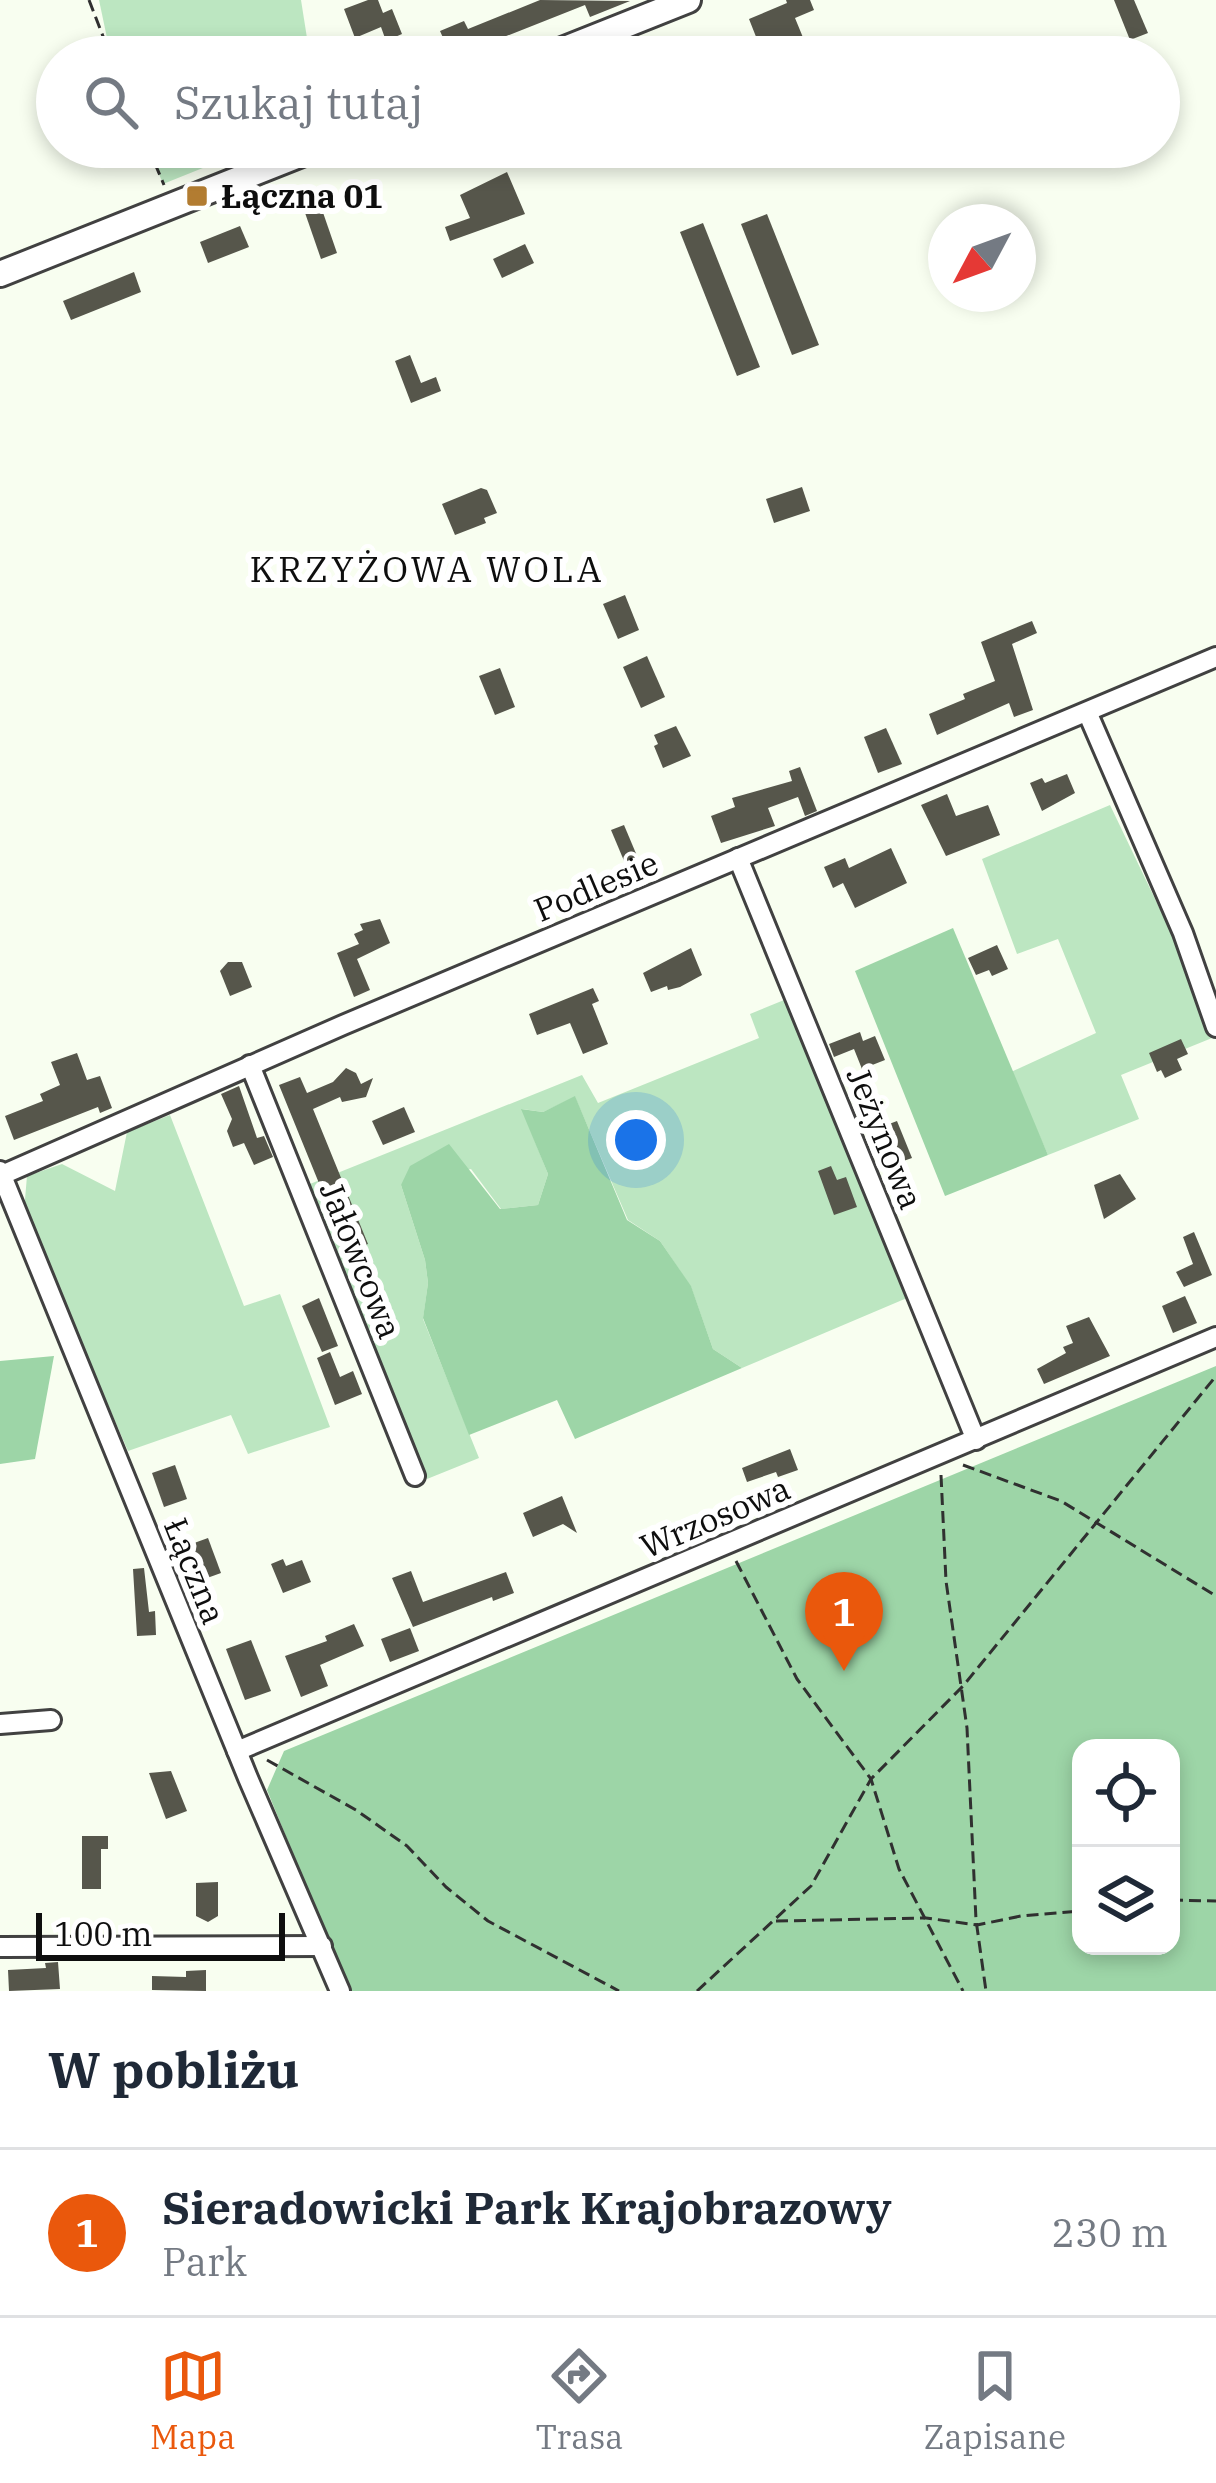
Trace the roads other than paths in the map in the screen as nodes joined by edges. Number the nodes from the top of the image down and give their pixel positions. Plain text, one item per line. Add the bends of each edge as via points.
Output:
1 (688, 0) edge
2 (597, 36) edge
3 (266, 168) edge
4 (0, 274) edge
5 (1216, 657) edge
6 (1088, 714) junction
7 (738, 859) junction
8 (1216, 1028) edge
9 (250, 1065) junction
10 (1, 1173) edge
11 (1216, 1337) edge
12 (976, 1440) junction
13 (415, 1476) dead end
14 (50, 1720) dead end
15 (0, 1724) edge
16 (237, 1750) junction
17 (322, 1946) junction
18 (0, 1947) edge
19 (340, 1991) edge

1 - 2 street
3 - 4 street
5 - 6 street, Podlesie
6 - 7 street, Podlesie
6 - 8 street
7 - 9 street, Podlesie
7 - 12 street, Jeżynowa
9 - 10 street, Podlesie
9 - 13 street, Jałowcowa
10 - 16 street, Łączna
11 - 12 street, Wrzosowa
12 - 16 street, Wrzosowa
14 - 15 street
16 - 17 street, Łączna
17 - 18 street
17 - 19 street, Łączna

